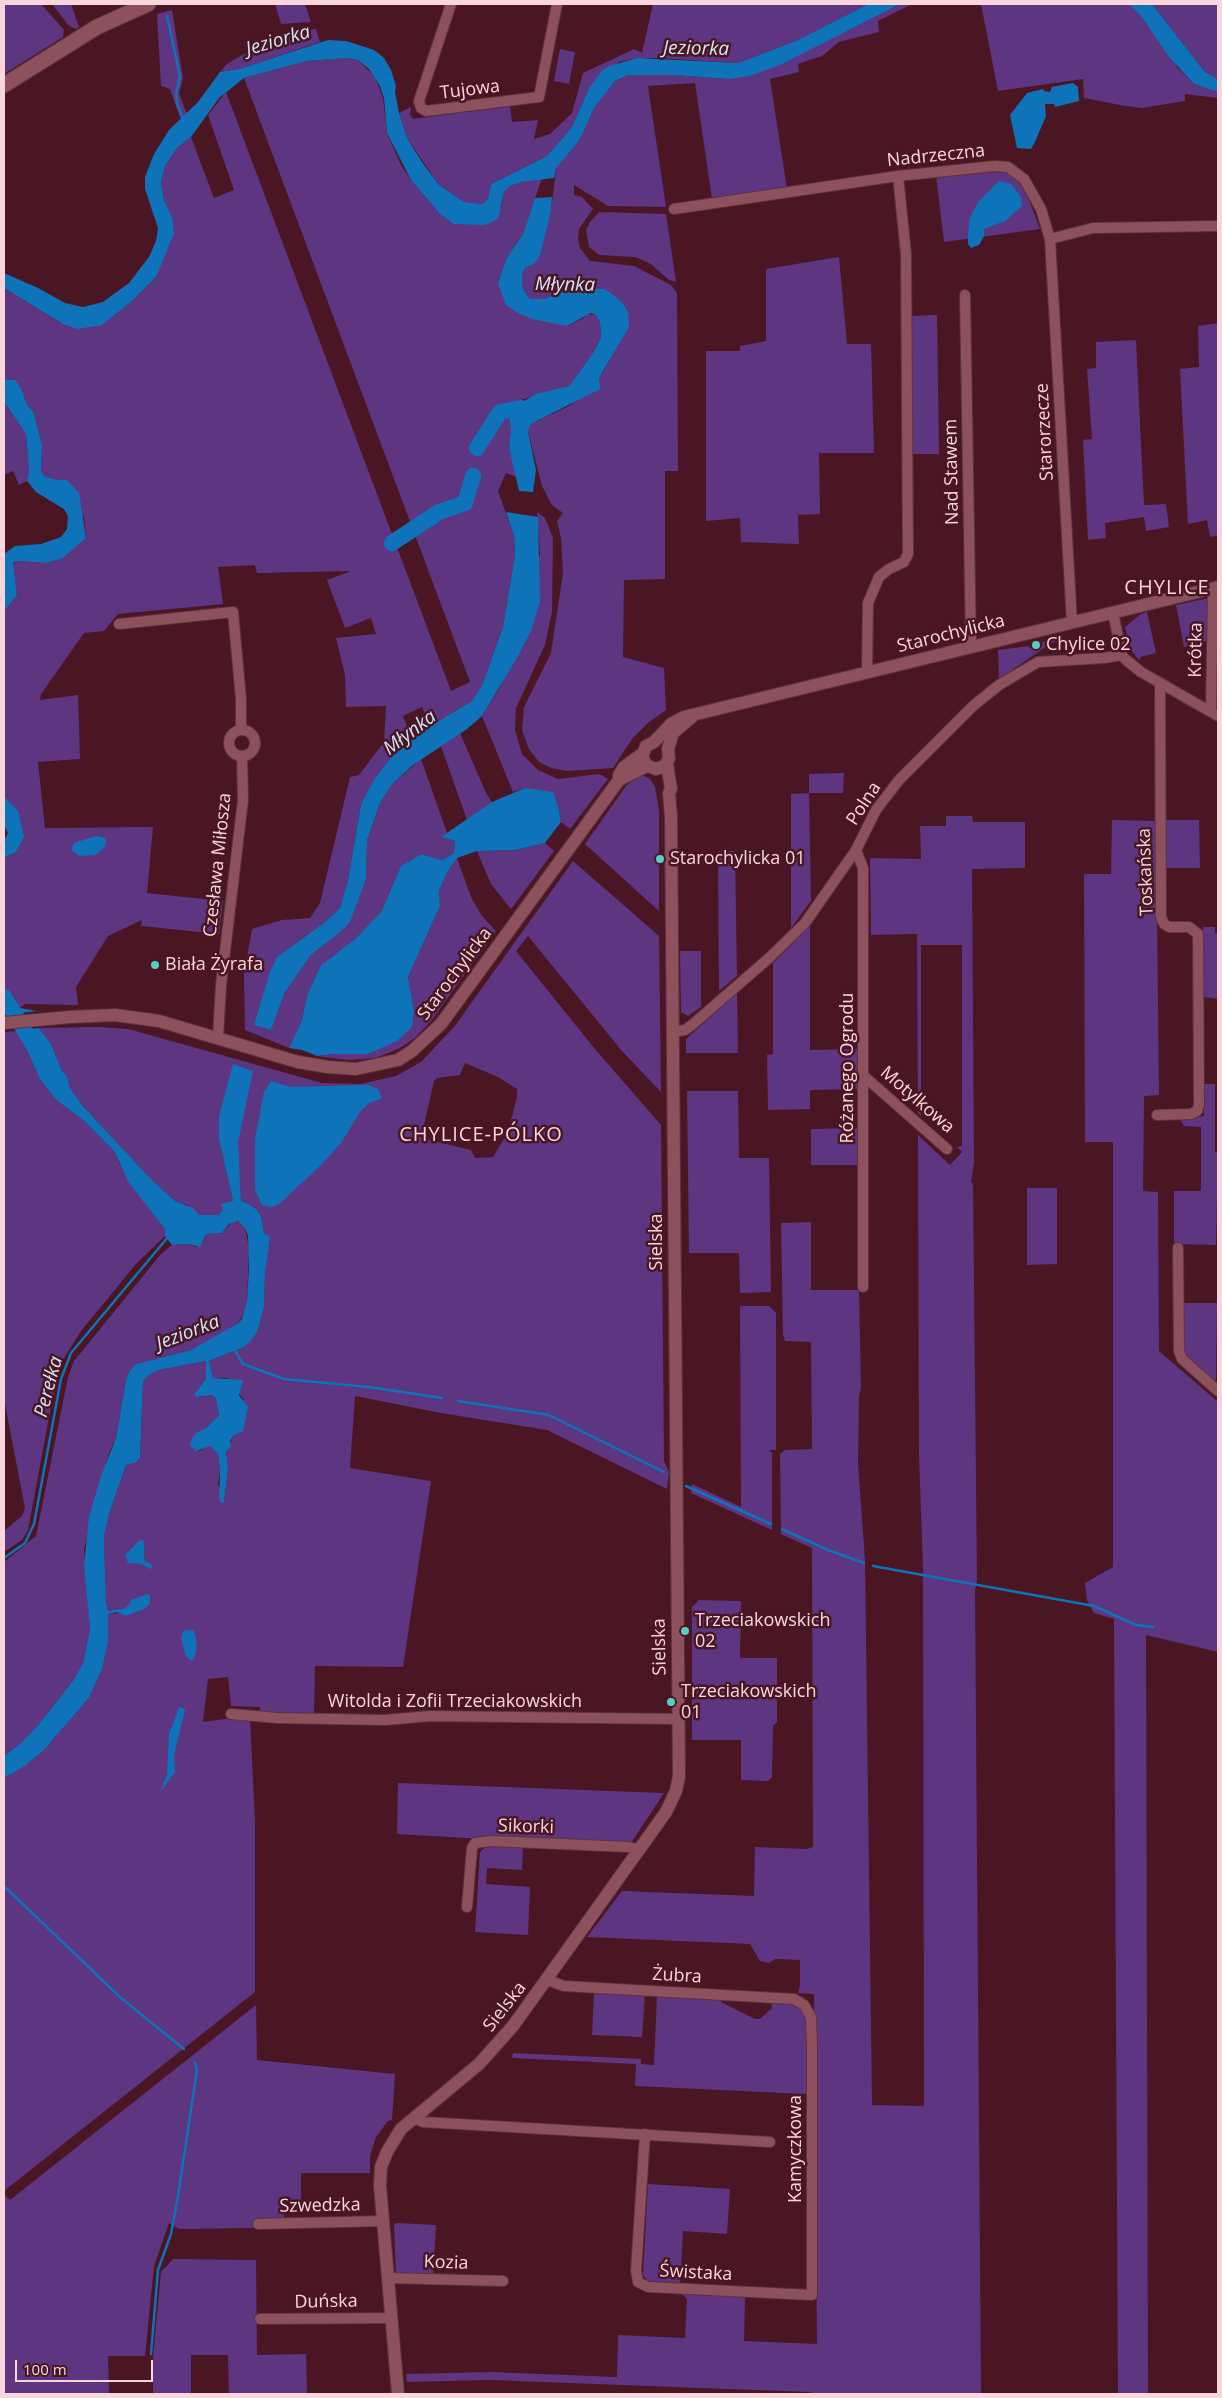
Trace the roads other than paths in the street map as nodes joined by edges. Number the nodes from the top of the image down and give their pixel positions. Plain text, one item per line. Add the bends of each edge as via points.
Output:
1 (148, 4) edge
2 (452, 4) edge
3 (556, 4) edge
4 (130, 7) edge
5 (4, 85) edge
6 (898, 176) junction
7 (674, 209) dead end
8 (1218, 226) edge
9 (1050, 239) junction
10 (965, 295) dead end
11 (1216, 588) edge
12 (1113, 613) junction
13 (1072, 623) junction
14 (119, 624) dead end
15 (971, 648) junction
16 (1122, 655) junction
17 (867, 673) junction
18 (1160, 683) junction
19 (1215, 714) edge
20 (692, 717) junction
21 (241, 730) junction
22 (654, 742) junction
23 (668, 749) junction
24 (242, 756) junction
25 (648, 763) junction
26 (667, 764) junction
27 (669, 793) junction
28 (856, 850) junction
29 (10, 1023) edge
30 (672, 1032) junction
31 (218, 1037) junction
32 (865, 1077) junction
33 (1157, 1115) dead end
34 (947, 1149) dead end
35 (1178, 1248) dead end
36 (864, 1288) dead end
37 (1218, 1391) edge
38 (231, 1714) dead end
39 (679, 1720) junction
40 (640, 1850) junction
41 (466, 1907) dead end
42 (547, 1980) junction
43 (804, 2005) joint
44 (414, 2118) junction
45 (645, 2134) junction
46 (770, 2142) dead end
47 (383, 2221) junction
48 (258, 2224) dead end
49 (388, 2278) junction
50 (503, 2281) dead end
51 (812, 2296) joint
52 (392, 2318) junction
53 (260, 2319) dead end
54 (398, 2394) edge

1 - 4 main road
2 - 3 street, Tujowa via 419,101 421,108 426,110 539,97
4 - 5 main road
6 - 7 street, Nadrzeczna
6 - 9 street, Nadrzeczna via 1008,167 1024,179 1041,209
6 - 17 street via 906,254 908,554 904,562 889,568 879,577 868,603
8 - 9 street via 1093,228
9 - 13 street, Starorzecze
10 - 15 street, Nad Stawem
11 - 12 street, Starochylicka
11 - 19 street, Krótka
12 - 13 street, Starochylicka
12 - 16 street
13 - 15 street, Starochylicka
14 - 21 street via 233,612
15 - 17 street, Starochylicka
16 - 18 street via 1135,668
16 - 28 street, Polna via 1038,662 999,685 968,711 899,780 876,810
17 - 20 street, Starochylicka
18 - 19 street
18 - 33 street, Toskańska via 1161,917 1169,927 1189,927 1198,934 1199,1105 1191,1114
20 - 22 street, Starochylicka via 671,724
20 - 23 street, Starochylicka via 675,730
21 - 24 street via 233,734 228,744 234,753
21 - 24 street via 249,732 255,742 253,750
22 - 23 street
22 - 25 street, Starochylicka via 646,746
23 - 26 street, Starochylicka
24 - 31 street, Czesława Miłosza via 243,800
25 - 26 street, Starochylicka via 660,769
25 - 27 street
25 - 31 street, Starochylicka via 624,767 619,780 441,1024 398,1060 383,1065 342,1069 298,1062
26 - 27 street, Sielska
27 - 30 street, Sielska
28 - 30 street, Polna via 805,924 692,1025
28 - 32 street, Różanego Ogrodu via 863,868
29 - 31 street, Starochylicka via 115,1015 159,1021
30 - 39 street, Sielska
32 - 34 street, Motylkowa
32 - 36 street, Różanego Ogrodu
35 - 37 street via 1177,1343 1182,1359
38 - 39 street, Witolda i Zofii Trzeciakowskich via 385,1720 430,1716
39 - 40 street, Sielska via 676,1791
40 - 41 street, Sikorki via 629,1847 475,1843
40 - 42 street, Sielska
42 - 43 street, Żubra via 564,1986 794,1999
42 - 44 street, Sielska via 492,2051
43 - 51 street, Kamyczkowa via 811,2017 812,2044
44 - 45 street via 423,2122
44 - 47 street, Sielska via 400,2129 385,2157 380,2180
45 - 46 street
45 - 51 street, Świstaka via 638,2282 648,2287
47 - 48 street, Szwedzka
47 - 49 street, Sielska
49 - 50 street, Kozia
49 - 52 street, Sielska
52 - 53 street, Duńska
52 - 54 street, Sielska

